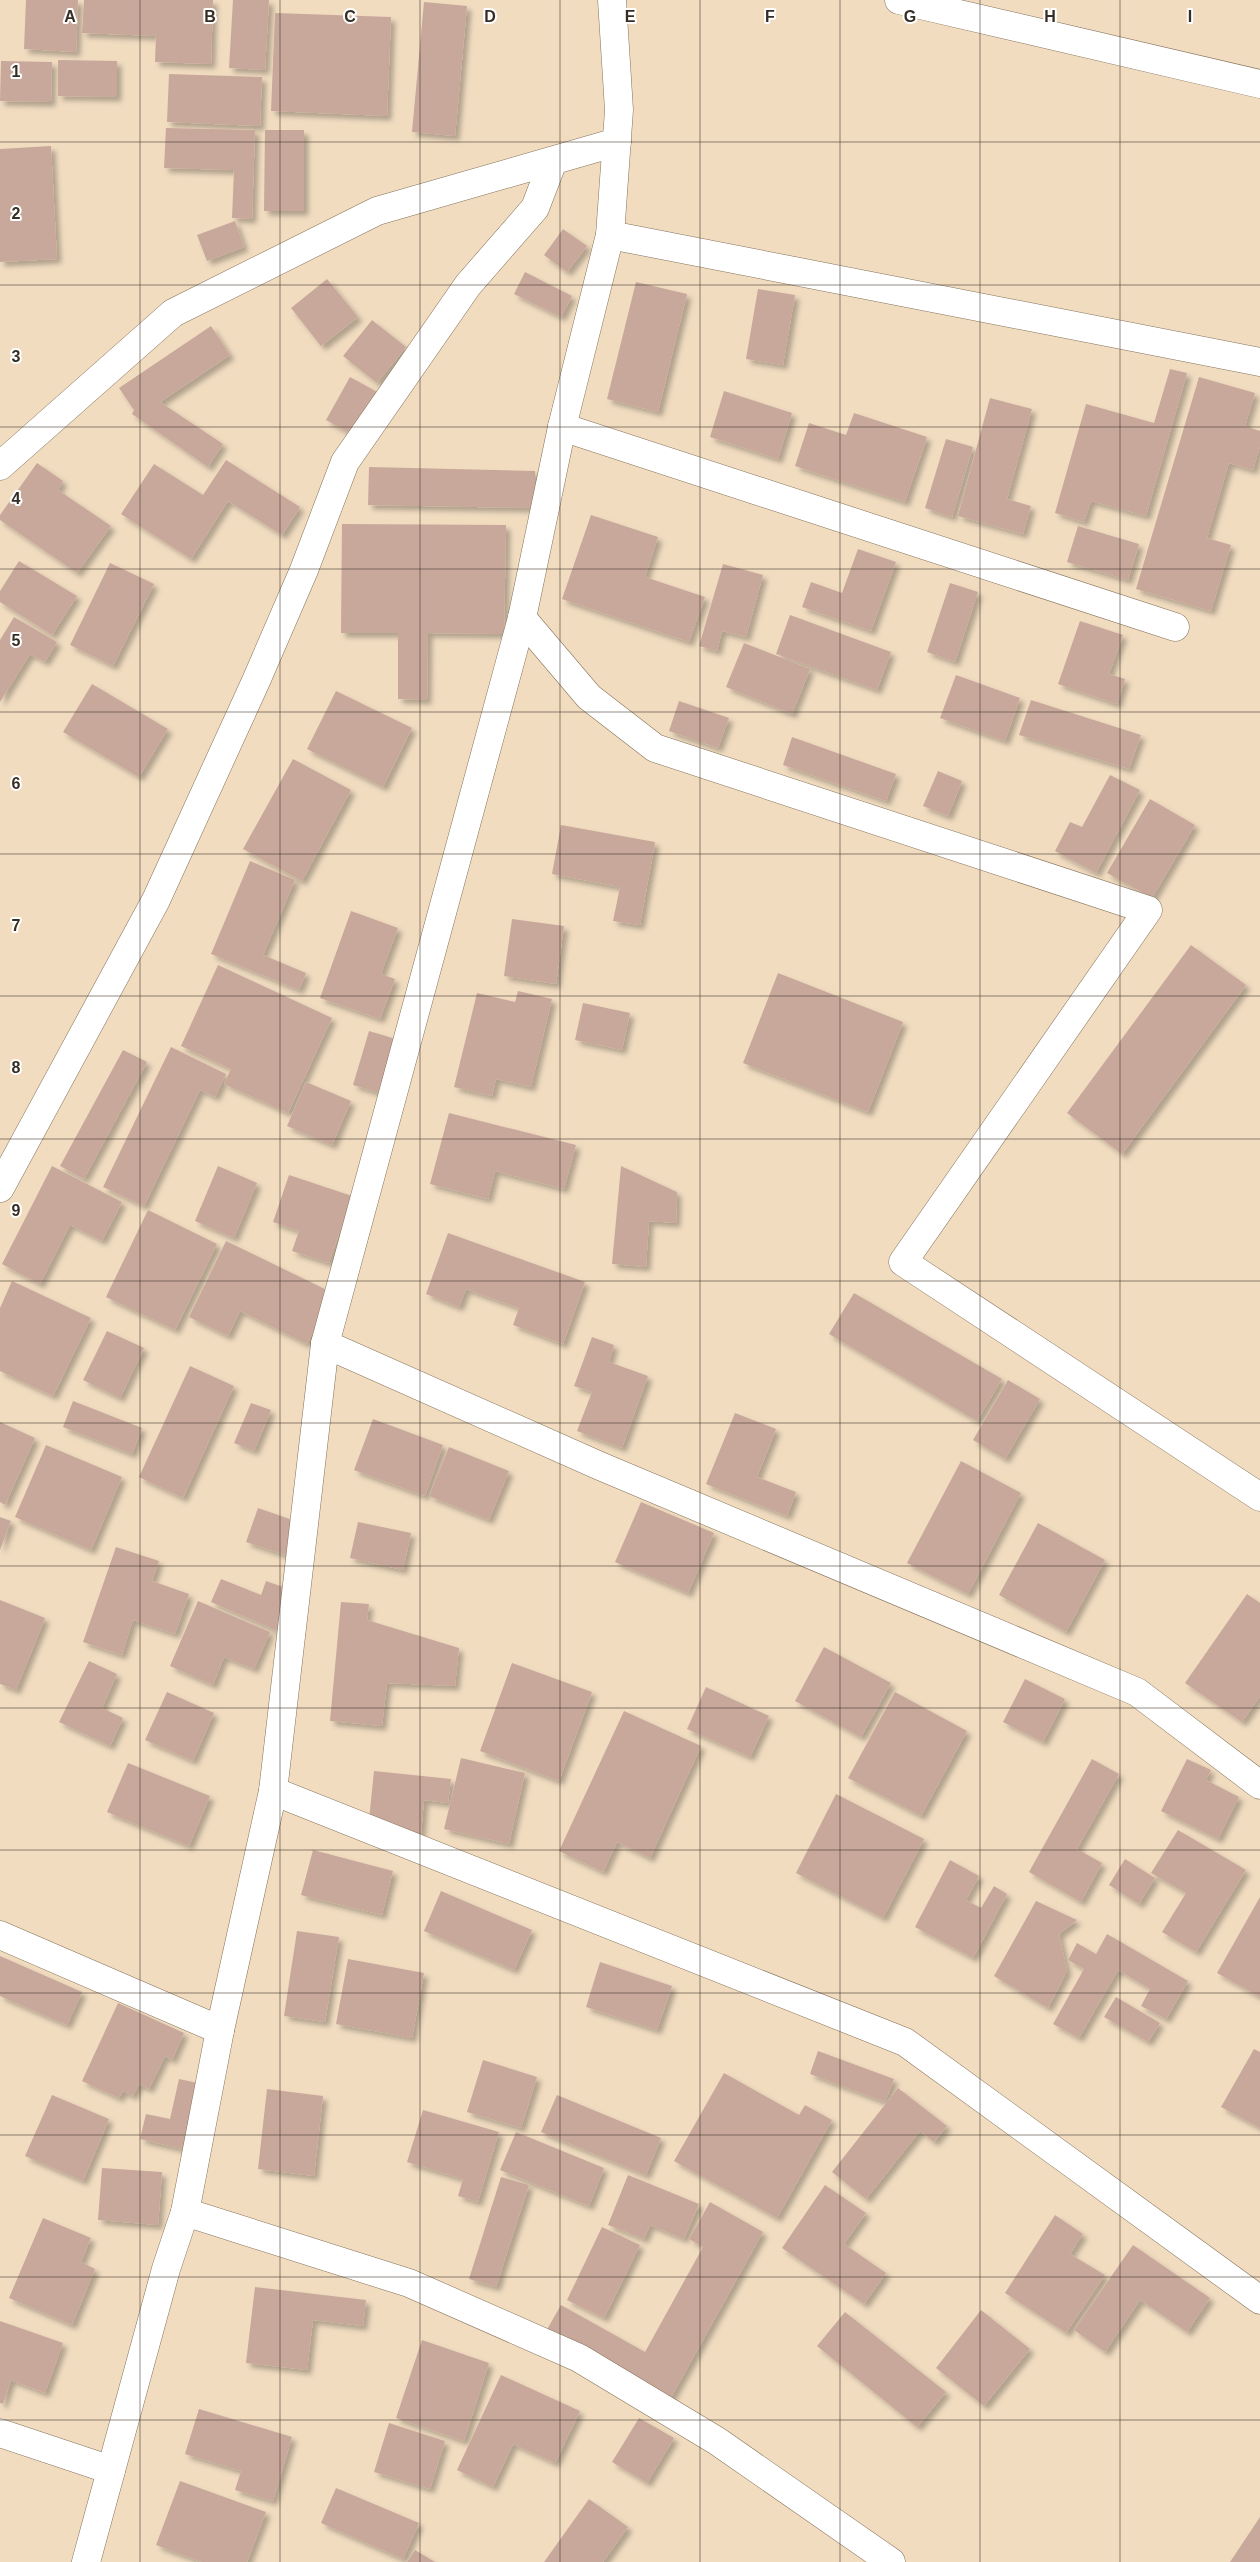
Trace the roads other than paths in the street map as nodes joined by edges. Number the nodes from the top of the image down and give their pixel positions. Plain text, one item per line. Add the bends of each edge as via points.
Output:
1 (612, 0) edge
2 (899, 0) edge
3 (1260, 84) edge
4 (617, 142) junction
5 (553, 161) junction
6 (610, 235) junction
7 (1260, 362) edge
8 (562, 427) junction
9 (1, 464) edge
10 (522, 618) junction
11 (1175, 627) dead end
12 (0, 1188) edge
13 (325, 1344) junction
14 (1260, 1497) edge
15 (1260, 1785) edge
16 (273, 1791) junction
17 (0, 1935) edge
18 (220, 2030) junction
19 (185, 2212) junction
20 (1260, 2300) edge
21 (0, 2433) edge
22 (111, 2470) junction
23 (86, 2562) edge
24 (891, 2562) edge

1 - 4 street via 619,110
2 - 3 street
4 - 5 street
4 - 6 street
5 - 9 street via 377,211 173,313
5 - 12 street via 534,208 468,285 345,462 304,570 160,891
6 - 7 street
6 - 8 street
8 - 10 street
8 - 11 street
10 - 13 street
10 - 14 street via 590,697 655,748 1148,910 903,1262
13 - 15 street via 600,1466 1137,1692
13 - 16 street
16 - 18 street
16 - 20 street via 905,2042
17 - 18 street
18 - 19 street
19 - 22 street via 166,2269
19 - 24 street via 408,2283 579,2358 717,2441
21 - 22 street
22 - 23 street

